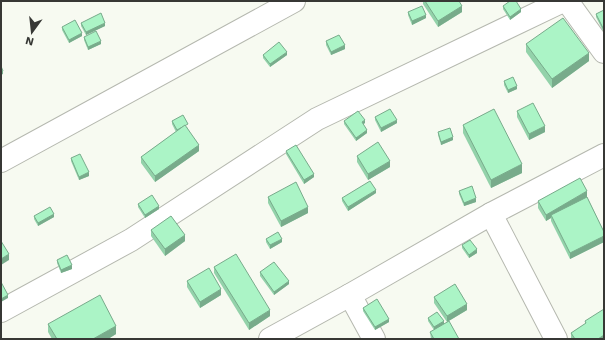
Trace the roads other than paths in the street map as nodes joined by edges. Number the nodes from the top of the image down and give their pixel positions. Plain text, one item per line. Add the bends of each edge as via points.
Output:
1 (294, 1) edge
2 (563, 1) edge
3 (567, 1) edge
4 (604, 52) edge
5 (604, 155) edge
6 (1, 161) edge
7 (492, 214) junction
8 (350, 295) junction
9 (1, 311) edge
10 (270, 339) edge
11 (374, 339) edge
12 (556, 339) edge

1 - 6 street
2 - 9 street via 317,119 132,240
3 - 4 street
5 - 7 street
7 - 8 street
7 - 12 street
8 - 10 street
8 - 11 street

